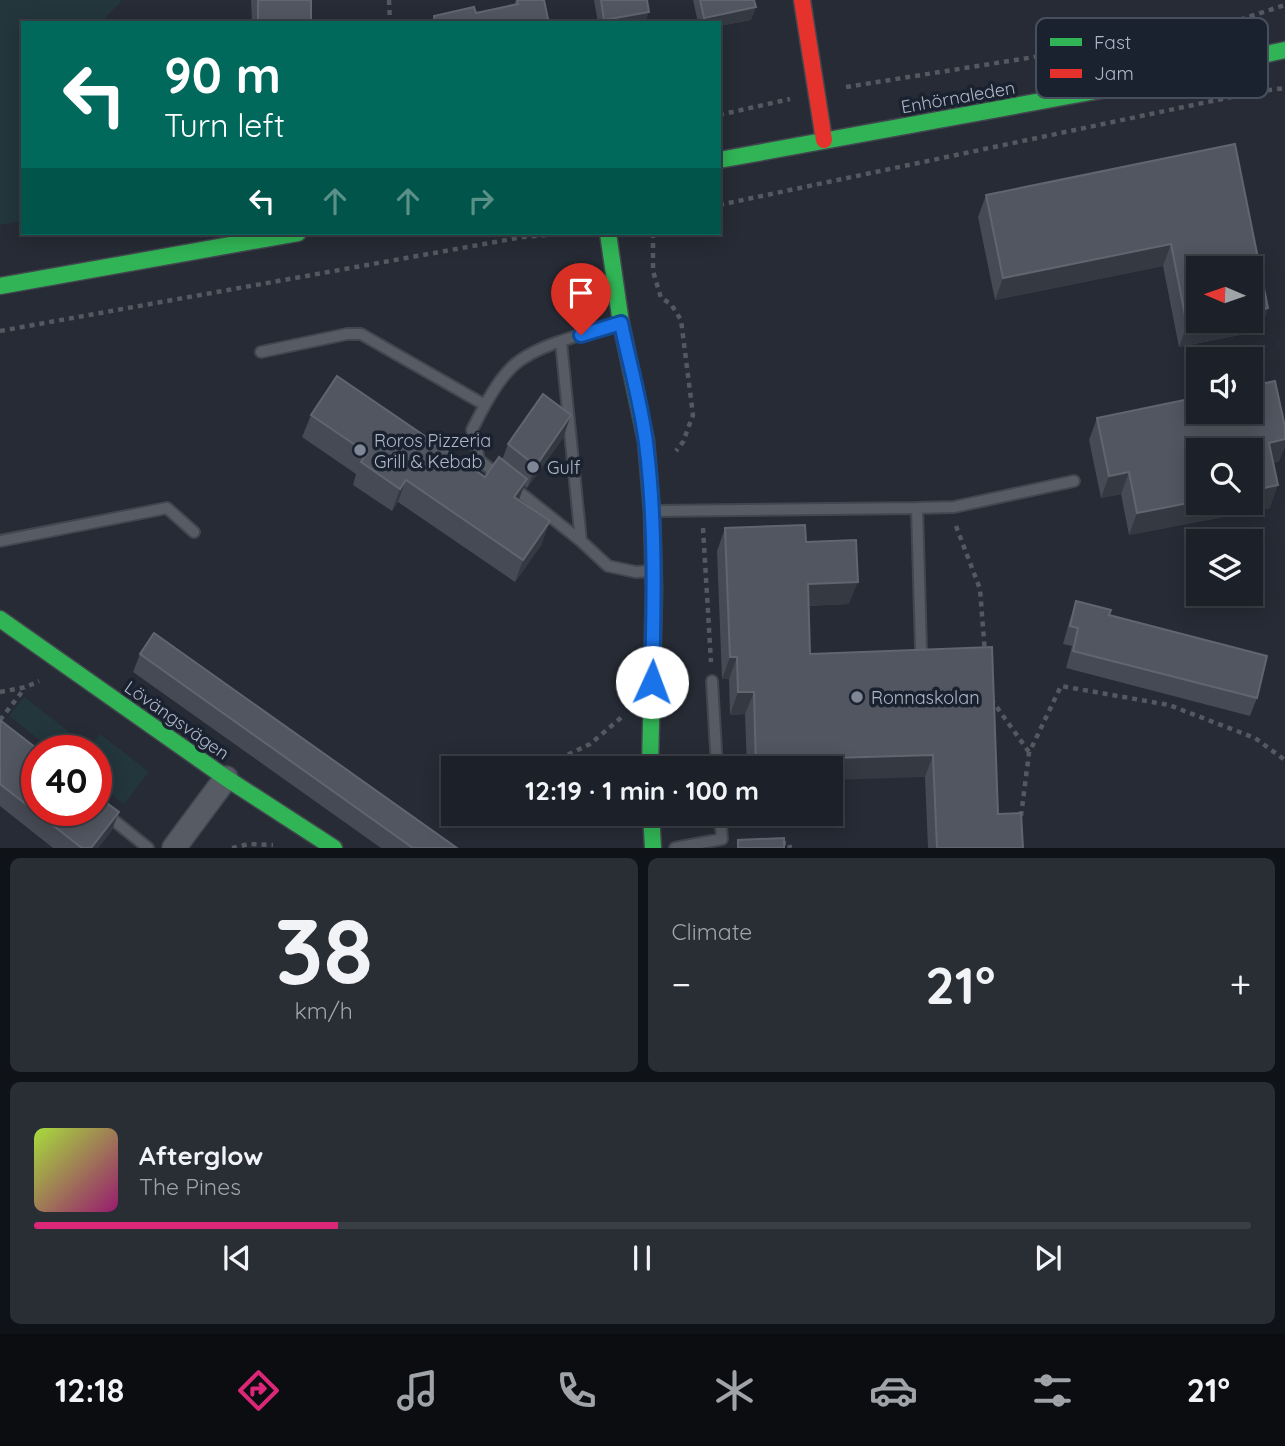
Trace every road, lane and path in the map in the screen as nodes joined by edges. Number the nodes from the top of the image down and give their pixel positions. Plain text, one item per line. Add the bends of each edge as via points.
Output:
1 (389, 0) edge
2 (802, 0) edge
3 (1285, 5) edge
4 (1245, 18) edge
5 (390, 21) edge
6 (1036, 57) edge
7 (817, 92) junction
8 (1057, 98) edge
9 (1227, 98) edge
10 (721, 115) edge
11 (824, 140) junction
12 (721, 160) edge
13 (721, 205) edge
14 (287, 235) edge
15 (534, 235) edge
16 (608, 235) edge
17 (0, 286) edge
18 (621, 323) junction
19 (0, 331) edge
20 (561, 342) junction
21 (261, 352) dead end
22 (485, 405) junction
23 (1074, 481) dead end
24 (949, 507) junction
25 (917, 508) junction
26 (652, 511) junction
27 (702, 511) junction
28 (194, 533) dead end
29 (0, 541) edge
30 (581, 541) junction
31 (653, 571) junction
32 (0, 619) edge
33 (921, 649) edge
34 (986, 657) edge
35 (712, 681) joint
36 (26, 687) dead end
37 (989, 697) edge
38 (626, 713) dead end
39 (0, 720) edge
40 (1029, 753) junction
41 (563, 756) edge
42 (650, 756) edge
43 (716, 756) edge
44 (1285, 760) edge
45 (226, 778) junction
46 (112, 819) edge
47 (1020, 821) edge
48 (652, 826) edge
49 (721, 826) edge
50 (776, 843) edge
51 (148, 848) edge
52 (174, 848) edge
53 (334, 848) edge
54 (653, 848) edge
55 (675, 848) edge
56 (790, 848) edge

1 - 5 path
2 - 7 street
3 - 4 path
6 - 7 path
7 - 10 path
7 - 11 street
8 - 11 street, Enhörnaleden
9 - 13 path
11 - 12 street, Enhörnaleden
14 - 17 street
15 - 19 path
16 - 18 street
18 - 20 lane
18 - 26 street via 646,441
20 - 22 lane via 513,366
20 - 30 lane
21 - 22 lane via 361,334
22 - 30 lane via 472,430 479,460
23 - 24 lane
24 - 25 lane
24 - 34 path via 980,589
25 - 27 lane
25 - 33 lane
26 - 27 lane
26 - 31 street
27 - 35 path
28 - 29 lane via 167,508
30 - 31 lane via 608,566
31 - 42 street
32 - 45 street, Lövängsvägen
35 - 43 lane
36 - 39 path
37 - 40 path
38 - 41 path via 590,744
40 - 44 path via 1061,686 1169,705 1255,738
40 - 47 path
45 - 52 street
45 - 53 street, Lövängsvägen
46 - 51 lane
48 - 54 street
49 - 55 lane via 722,839
50 - 56 path via 789,843

